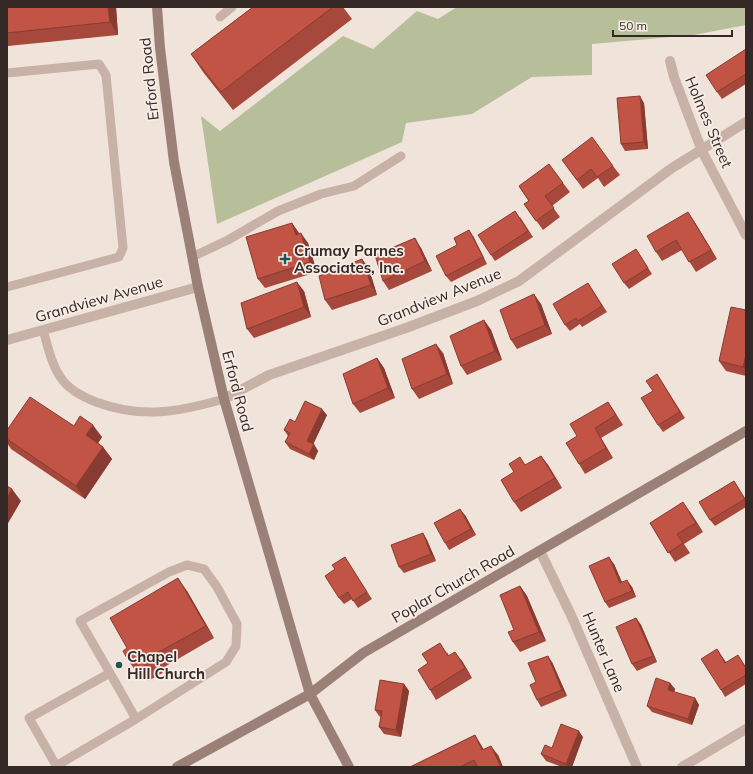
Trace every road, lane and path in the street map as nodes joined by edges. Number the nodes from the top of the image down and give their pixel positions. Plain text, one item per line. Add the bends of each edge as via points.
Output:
1 (157, 7) edge
2 (232, 7) edge
3 (220, 17) dead end
4 (670, 61) dead end
5 (7, 73) edge
6 (746, 122) edge
7 (702, 150) junction
8 (401, 156) dead end
9 (746, 235) edge
10 (192, 257) junction
11 (7, 287) edge
12 (198, 287) junction
13 (43, 330) junction
14 (7, 340) edge
15 (224, 399) junction
16 (746, 431) edge
17 (540, 551) junction
18 (110, 673) junction
19 (310, 694) junction
20 (136, 719) junction
21 (746, 729) edge
22 (57, 766) edge
23 (177, 767) edge
24 (350, 767) edge
25 (637, 767) edge
26 (682, 767) edge

1 - 10 street, Erford Road via 174,162
2 - 3 lane
4 - 7 street, Holmes Street
5 - 11 lane via 99,64 106,74 123,248 119,257
6 - 7 street, Grandview Avenue
7 - 9 street, Holmes Street
7 - 15 street, Grandview Avenue via 672,168 518,281 476,301 406,328 269,375
8 - 10 lane via 354,186 321,194 278,211
10 - 12 street, Erford Road
12 - 13 street, Grandview Avenue
12 - 15 street, Erford Road
13 - 14 street, Grandview Avenue
13 - 15 lane via 55,368 62,380 73,391 112,408 141,413 163,413
15 - 19 street, Erford Road
16 - 17 street, Poplar Church Road
17 - 19 street, Poplar Church Road via 363,653
17 - 25 street, Hunter Lane via 572,615
18 - 20 lane
18 - 20 lane via 80,621 169,572 187,565 204,569 237,624 236,646 226,662
18 - 22 lane via 29,718
19 - 23 street, Poplar Church Road
19 - 24 street, Erford Road
20 - 22 lane
21 - 26 street

